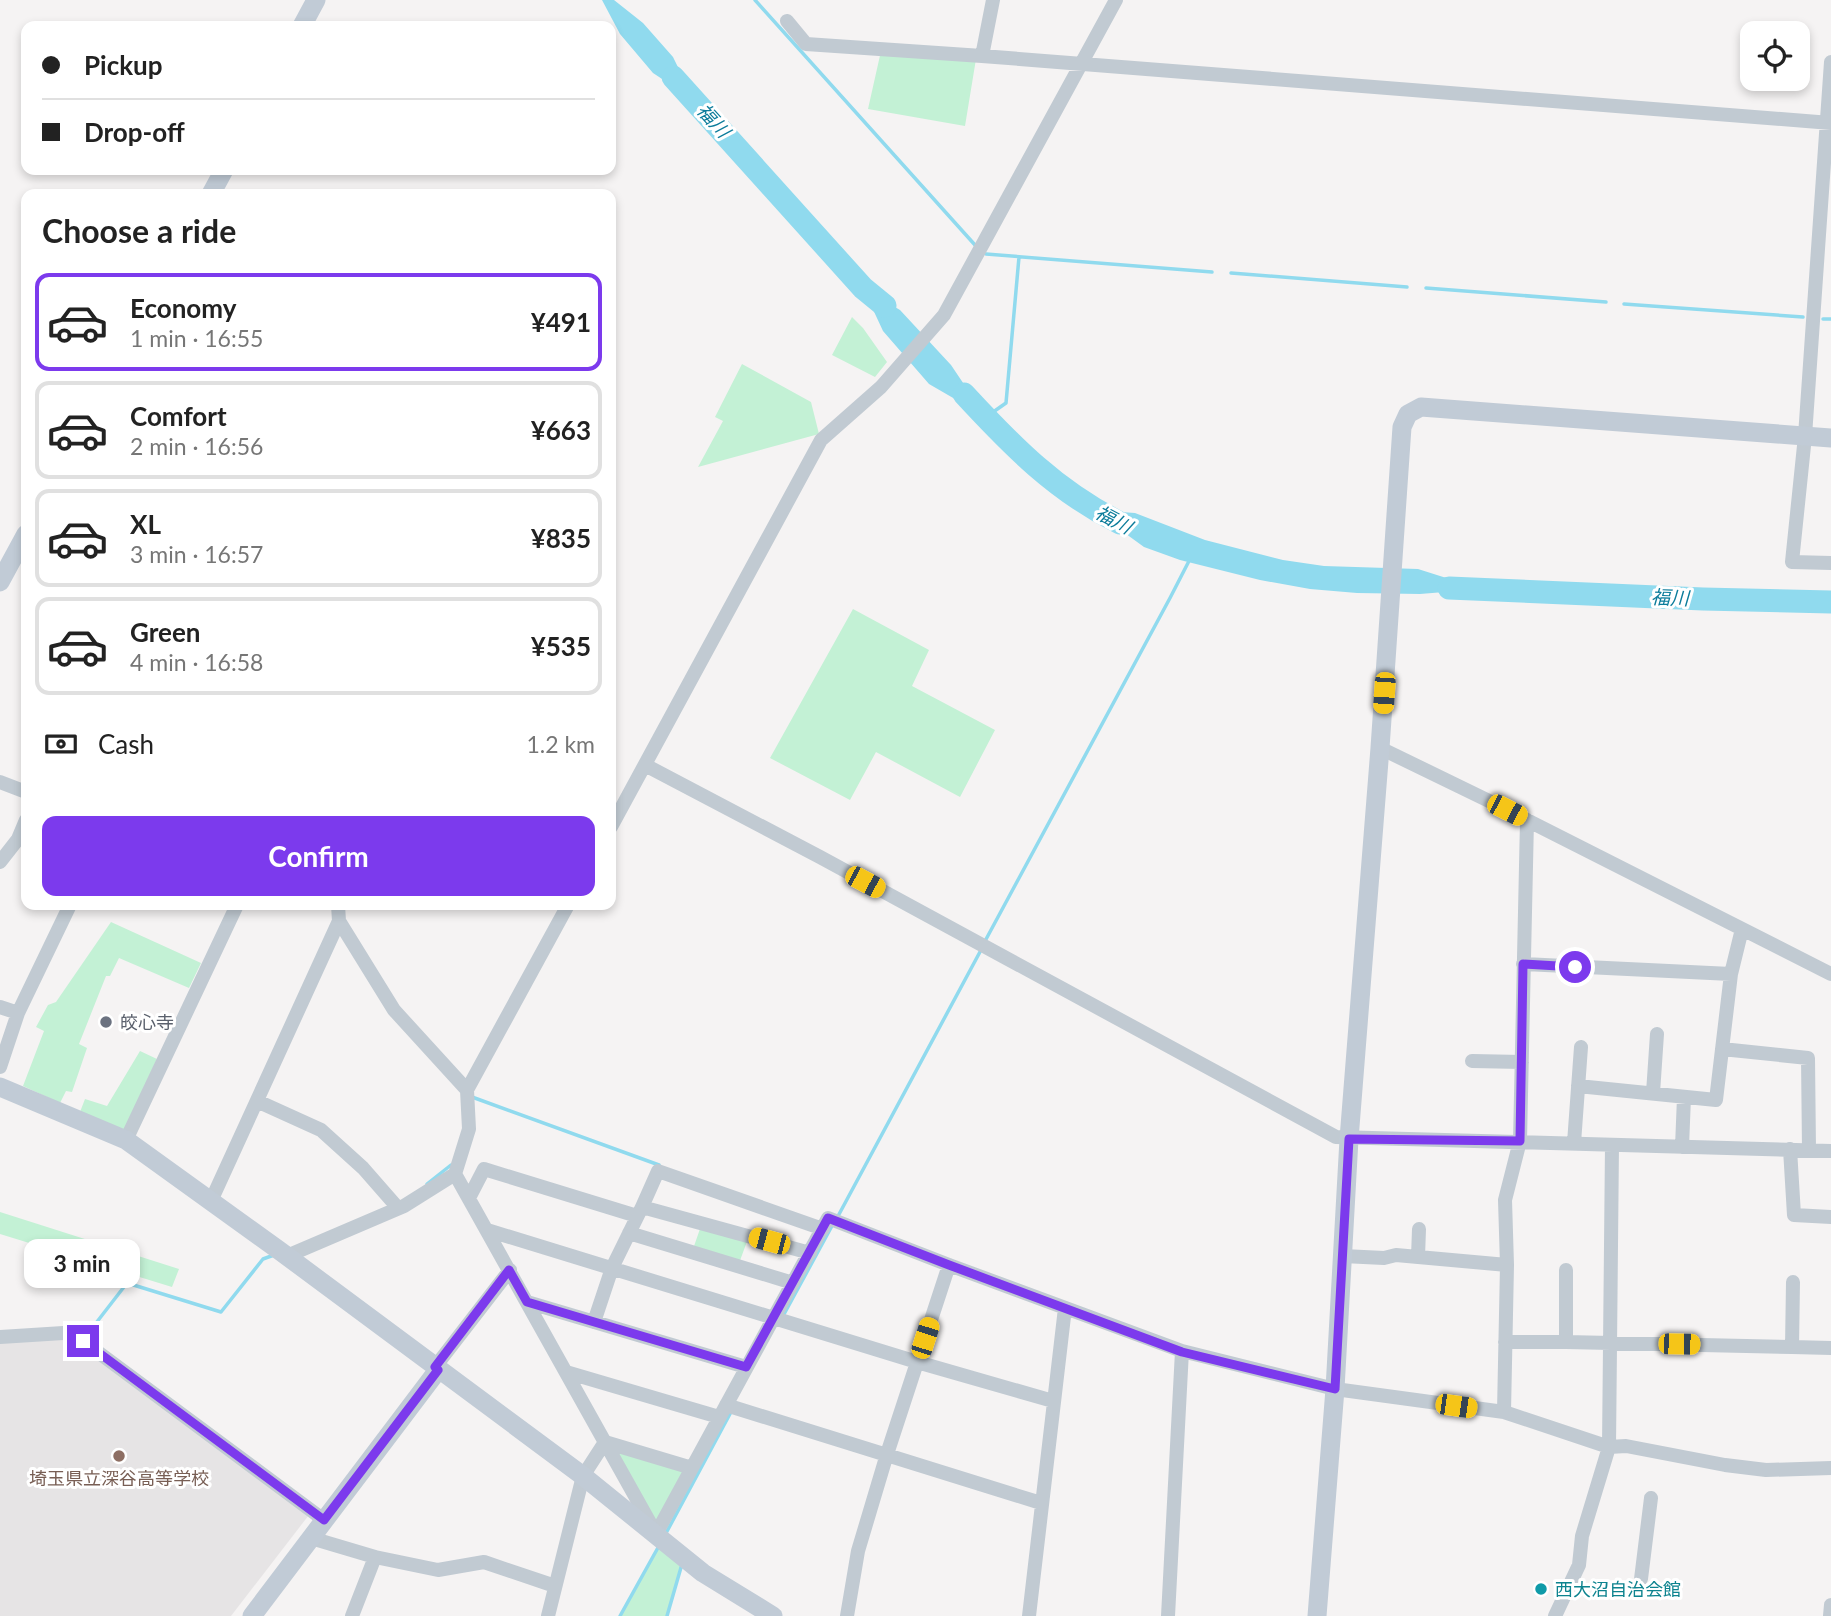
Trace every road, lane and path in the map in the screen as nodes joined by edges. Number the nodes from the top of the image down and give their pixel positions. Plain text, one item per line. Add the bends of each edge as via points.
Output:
1 (316, 0) edge
2 (993, 0) edge
3 (1116, 0) edge
4 (305, 21) edge
5 (787, 21) dead end
6 (982, 56) junction
7 (1831, 62) edge
8 (1082, 64) junction
9 (1829, 123) edge
10 (1805, 436) junction
11 (1831, 438) edge
12 (21, 543) edge
13 (1831, 563) edge
14 (0, 582) edge
15 (1380, 748) junction
16 (645, 765) junction
17 (0, 782) edge
18 (21, 790) edge
19 (616, 818) edge
20 (1527, 820) junction
21 (21, 832) edge
22 (0, 862) edge
23 (68, 910) edge
24 (235, 910) edge
25 (338, 910) edge
26 (565, 910) edge
27 (339, 921) junction
28 (1742, 929) junction
29 (1523, 964) junction
30 (1731, 974) junction
31 (1831, 974) edge
32 (0, 1007) edge
33 (18, 1013) junction
34 (1657, 1034) dead end
35 (1580, 1047) dead end
36 (1722, 1049) junction
37 (1472, 1061) dead end
38 (1521, 1062) junction
39 (0, 1067) edge
40 (1578, 1086) junction
41 (0, 1087) edge
42 (467, 1090) junction
43 (1653, 1093) junction
44 (1684, 1097) junction
45 (257, 1101) junction
46 (1349, 1139) junction
47 (126, 1140) junction
48 (1520, 1141) junction
49 (1574, 1143) junction
50 (1612, 1145) junction
51 (1682, 1147) junction
52 (1790, 1149) junction
53 (1809, 1150) junction
54 (1831, 1151) edge
55 (455, 1174) junction
56 (469, 1198) junction
57 (211, 1201) junction
58 (398, 1208) junction
59 (640, 1212) junction
60 (1831, 1217) edge
61 (823, 1229) junction
62 (1419, 1229) dead end
63 (487, 1230) junction
64 (629, 1233) junction
65 (810, 1252) junction
66 (287, 1256) junction
67 (1343, 1256) junction
68 (1419, 1257) junction
69 (949, 1265) junction
70 (1507, 1265) junction
71 (612, 1268) junction
72 (509, 1270) junction
73 (1566, 1270) dead end
74 (1793, 1282) dead end
75 (793, 1283) junction
76 (527, 1302) junction
77 (1065, 1308) junction
78 (773, 1317) junction
79 (594, 1322) junction
80 (0, 1337) edge
81 (1505, 1342) junction
82 (1566, 1342) junction
83 (1610, 1343) junction
84 (1792, 1347) junction
85 (1831, 1348) edge
86 (1182, 1352) junction
87 (917, 1362) junction
88 (746, 1367) junction
89 (437, 1368) junction
90 (566, 1372) junction
91 (1335, 1389) junction
92 (1053, 1401) junction
93 (723, 1411) junction
94 (1504, 1412) junction
95 (605, 1442) junction
96 (1609, 1447) junction
97 (887, 1454) junction
98 (692, 1468) junction
99 (1831, 1468) edge
100 (583, 1476) junction
101 (1651, 1498) dead end
102 (1041, 1503) junction
103 (324, 1520) junction
104 (656, 1534) junction
105 (311, 1538) junction
106 (374, 1557) junction
107 (1641, 1578) dead end
108 (555, 1586) junction
109 (1831, 1605) edge
110 (252, 1616) edge
111 (352, 1616) edge
112 (548, 1616) edge
113 (771, 1616) edge
114 (847, 1616) edge
115 (1028, 1616) edge
116 (1168, 1616) edge
117 (1317, 1616) edge
118 (1555, 1616) edge
119 (1830, 1616) edge

1 - 4 street
2 - 6 street
3 - 8 street
5 - 6 street via 806,44
6 - 8 street
7 - 9 street
8 - 9 street
8 - 16 street via 944,315 881,387 821,440
9 - 10 street
10 - 11 street
10 - 13 street via 1792,562
10 - 15 street via 1421,407 1408,414 1402,427
12 - 14 street
15 - 20 street
15 - 46 street
16 - 19 street
16 - 46 street via 1336,1137
17 - 18 street
20 - 28 street
20 - 29 street
21 - 22 street
23 - 33 street
24 - 47 street
25 - 27 street
26 - 42 street
27 - 42 street via 394,1010
27 - 45 street
28 - 30 street
28 - 31 street
29 - 30 street
29 - 38 street
30 - 36 street
32 - 33 street
33 - 39 street
34 - 43 street
35 - 40 street
36 - 44 street via 1716,1100
36 - 53 street via 1808,1058
37 - 38 street
38 - 48 street
40 - 43 street
40 - 49 street
41 - 47 street
42 - 55 street via 469,1129
43 - 44 street
44 - 51 street
45 - 57 street
45 - 58 street via 321,1130
46 - 48 street
46 - 67 street
47 - 57 street
48 - 49 street
48 - 70 street via 1505,1200
49 - 50 street
50 - 51 street
50 - 83 street
51 - 52 street
52 - 53 street
52 - 60 street via 1794,1215
53 - 54 street
55 - 56 street
55 - 58 street
56 - 59 street via 484,1168
56 - 63 street
57 - 66 street
58 - 66 street
59 - 61 street via 658,1171
59 - 64 street
59 - 65 street
61 - 65 street
61 - 69 street via 828,1218
62 - 68 street
63 - 71 street
63 - 72 street
64 - 71 street
64 - 75 street
65 - 75 street
66 - 89 street
67 - 68 street
67 - 91 street
68 - 70 street
69 - 77 street
69 - 87 street
70 - 81 street
71 - 78 street
71 - 79 street
72 - 76 street
72 - 89 street
73 - 82 street
74 - 84 street
75 - 78 street
76 - 79 street
76 - 90 street
77 - 86 street
77 - 92 street
78 - 87 street
78 - 88 street
79 - 88 street
80 - 103 street via 79,1332 83,1341
81 - 82 street
81 - 94 street
82 - 83 street
83 - 84 street
83 - 96 street
84 - 85 street
86 - 91 street
86 - 116 street
87 - 92 street
87 - 97 street
88 - 93 street
89 - 100 street
89 - 103 street
90 - 93 street
90 - 95 street
91 - 94 street
91 - 117 street
92 - 102 street
93 - 97 street
93 - 98 street
94 - 96 street
95 - 98 street
95 - 100 street
95 - 104 street
96 - 99 street via 1766,1470
96 - 118 street via 1582,1536 1579,1565
97 - 102 street
97 - 114 street via 858,1551
98 - 104 street
100 - 104 street
100 - 108 street
101 - 107 street
102 - 115 street
103 - 105 street
104 - 113 street via 703,1573
105 - 106 street
105 - 110 street
106 - 108 street via 438,1570 484,1562
106 - 111 street
108 - 112 street
109 - 119 street

